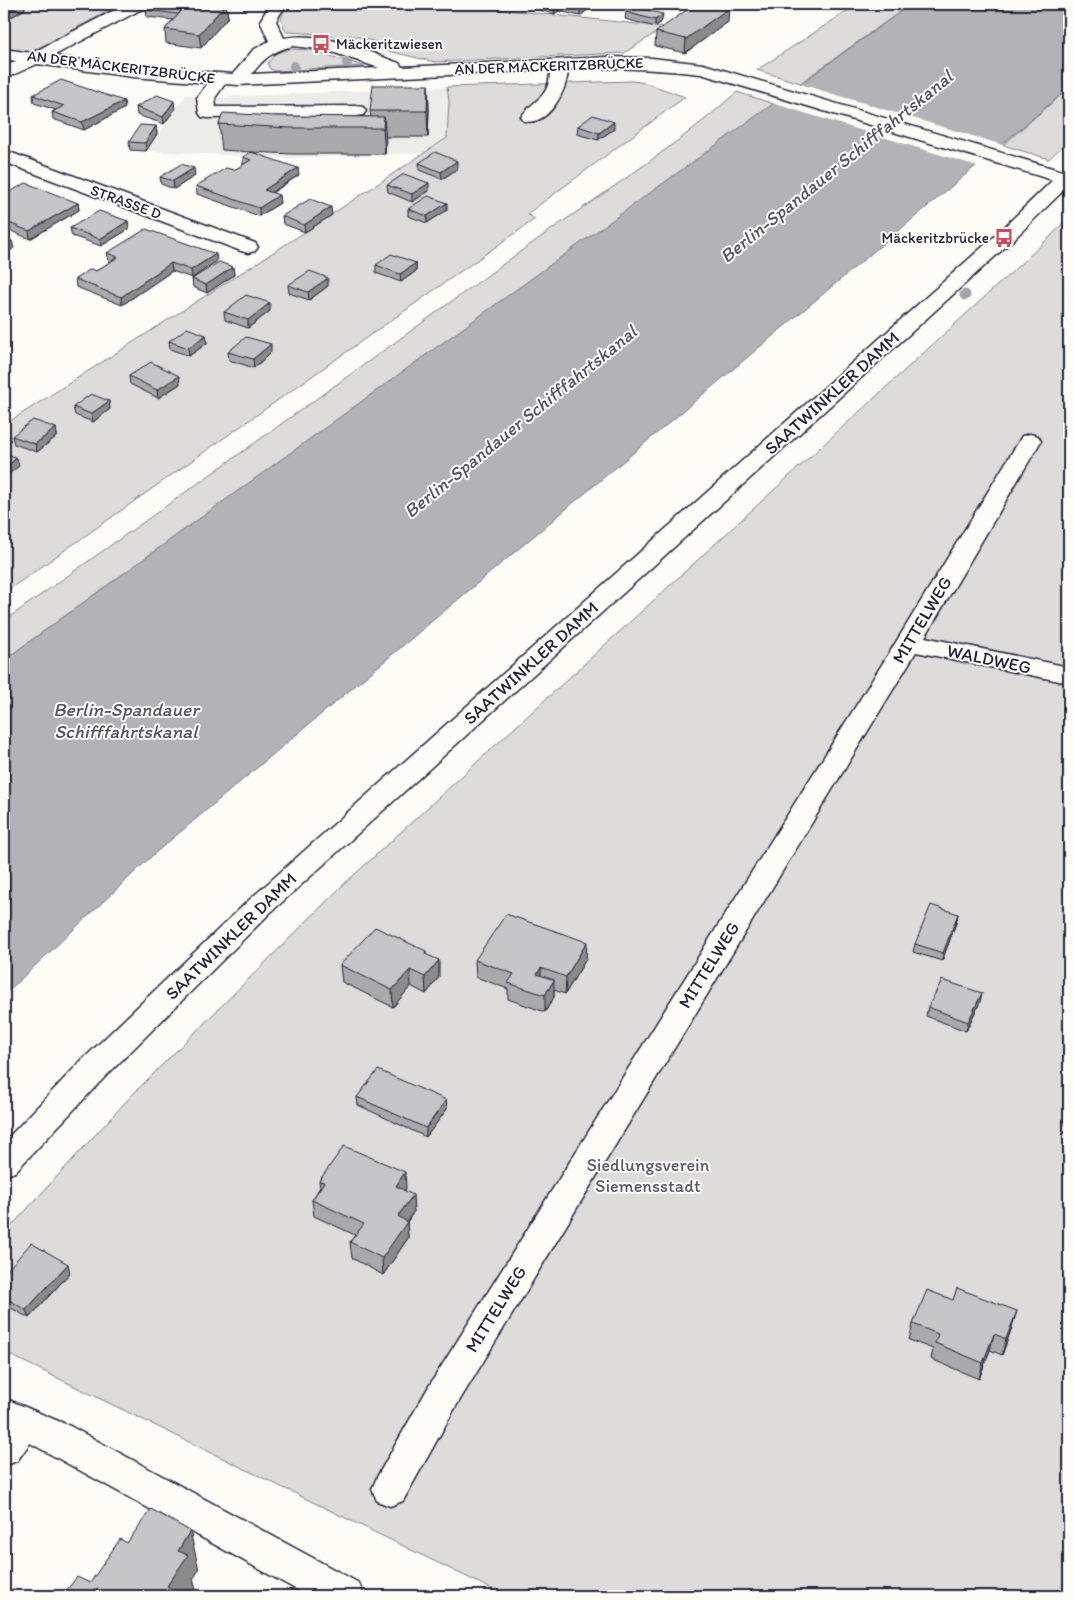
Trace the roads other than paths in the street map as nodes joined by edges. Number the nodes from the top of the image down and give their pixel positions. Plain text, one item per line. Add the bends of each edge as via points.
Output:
1 (138, 4) edge
2 (278, 4) edge
3 (278, 43) junction
4 (4, 54) edge
5 (37, 58) junction
6 (559, 64) junction
7 (406, 72) junction
8 (4, 74) edge
9 (229, 79) junction
10 (357, 111) dead end
11 (530, 117) dead end
12 (4, 156) edge
13 (1068, 178) edge
14 (248, 247) dead end
15 (1030, 441) dead end
16 (909, 642) junction
17 (1069, 675) edge
18 (4, 1163) edge
19 (10, 1429) edge
20 (390, 1490) dead end
21 (345, 1596) edge

1 - 5 street
2 - 3 street via 268,21
3 - 7 street, AN DER MÄCKERITZBRÜCKE via 321,44
3 - 9 street, AN DER MÄCKERITZBRÜCKE via 264,50
4 - 5 street, AN DER MÄCKERITZBRÜCKE
5 - 8 street
5 - 9 street, AN DER MÄCKERITZBRÜCKE via 133,72
6 - 7 street, AN DER MÄCKERITZBRÜCKE
6 - 11 street via 557,90 551,100
6 - 13 street, AN DER MÄCKERITZBRÜCKE via 652,63 703,69
7 - 9 street, AN DER MÄCKERITZBRÜCKE
9 - 10 street via 206,98 208,113
12 - 14 street, STRASSE D
13 - 18 street, SAATWINKLER DAMM via 259,907 91,1071
15 - 16 street, MITTELWEG
16 - 17 street, WALDWEG
16 - 20 street, MITTELWEG via 442,1397
19 - 21 street via 57,1438

